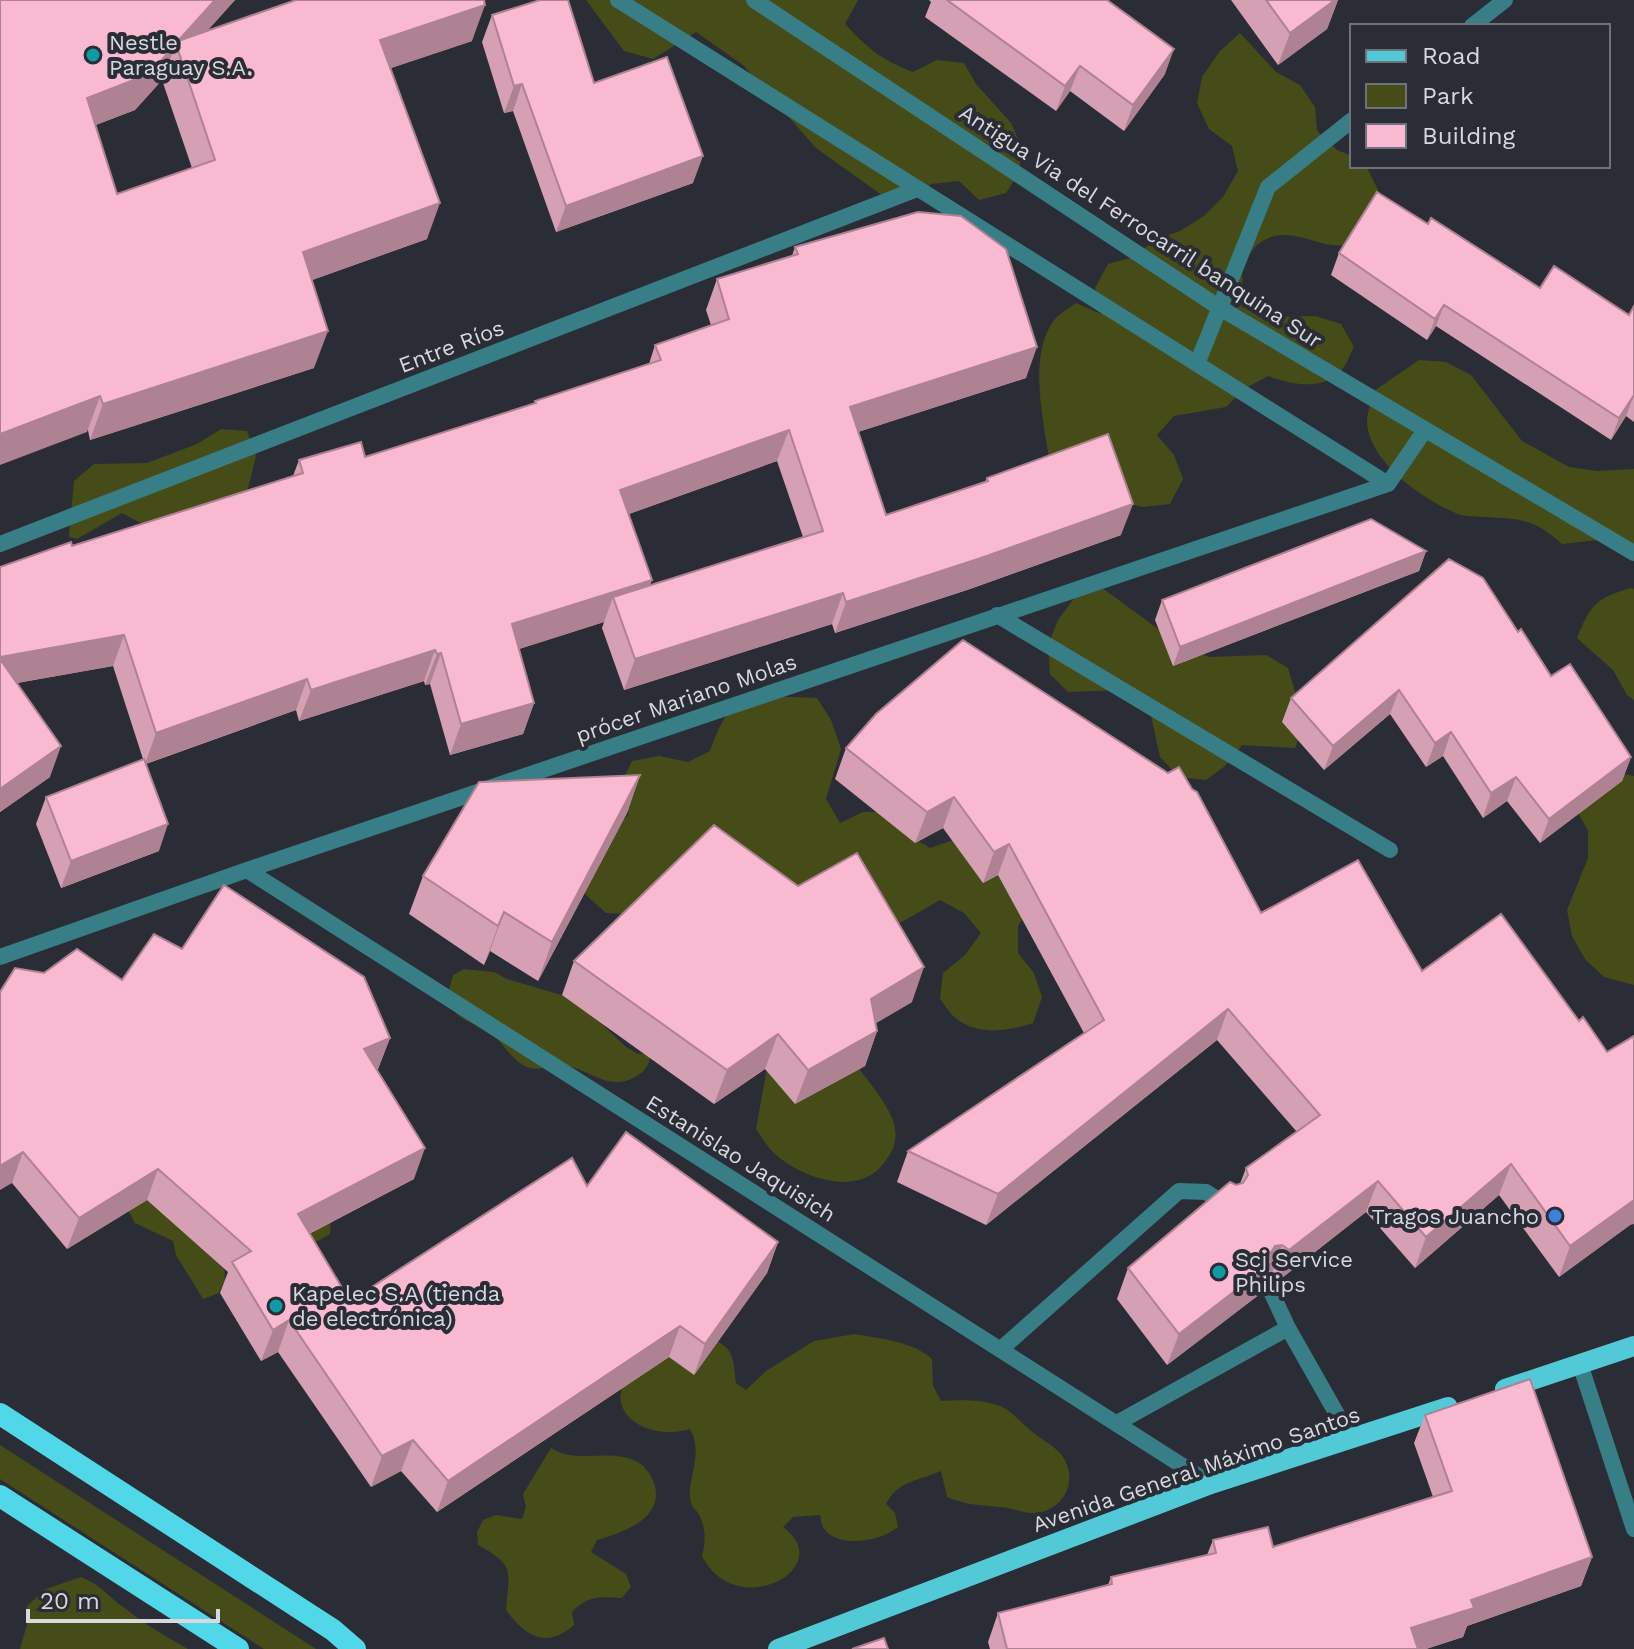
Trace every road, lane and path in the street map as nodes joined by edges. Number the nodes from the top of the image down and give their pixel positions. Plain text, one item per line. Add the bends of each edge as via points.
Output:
1 (618, 0) edge
2 (754, 0) edge
3 (1505, 0) edge
4 (1475, 24) edge
5 (1350, 122) edge
6 (917, 189) junction
7 (1220, 308) junction
8 (1197, 364) junction
9 (1425, 430) junction
10 (1388, 484) junction
11 (0, 544) edge
12 (1634, 553) edge
13 (997, 615) junction
14 (1390, 850) dead end
15 (247, 870) junction
16 (0, 957) edge
17 (1226, 1205) edge
18 (1269, 1287) edge
19 (1288, 1328) junction
20 (1634, 1346) edge
21 (1001, 1349) junction
22 (1580, 1364) junction
23 (0, 1414) edge
24 (1117, 1423) junction
25 (1351, 1439) junction
26 (1211, 1484) junction
27 (0, 1496) edge
28 (1634, 1529) edge
29 (238, 1649) edge
30 (355, 1649) edge
31 (778, 1649) edge

1 - 6 street
2 - 7 street, Antigua Via del Ferrocarril banquina Sur
3 - 4 street
5 - 7 street via 1268,187
6 - 8 street
6 - 11 street, Entre Ríos
7 - 8 street
7 - 9 street, Antigua Via del Ferrocarril banquina Sur
8 - 10 street
9 - 10 street
9 - 12 street, Antigua Via del Ferrocarril banquina Sur
10 - 13 street, prócer Mariano Molas
13 - 14 street
13 - 15 street, prócer Mariano Molas
15 - 16 street, prócer Mariano Molas
15 - 21 street, Estanislao Jaquisich
17 - 21 street via 1206,1192 1179,1191
18 - 19 street
19 - 24 street
19 - 25 street
20 - 22 main road, Avenida General Máximo Santos
21 - 24 street, Estanislao Jaquisich
22 - 25 main road, Avenida General Máximo Santos
22 - 28 street
23 - 30 highway
24 - 26 street, Estanislao Jaquisich
25 - 26 main road, Avenida General Máximo Santos
26 - 31 main road, Avenida General Máximo Santos
27 - 29 highway

